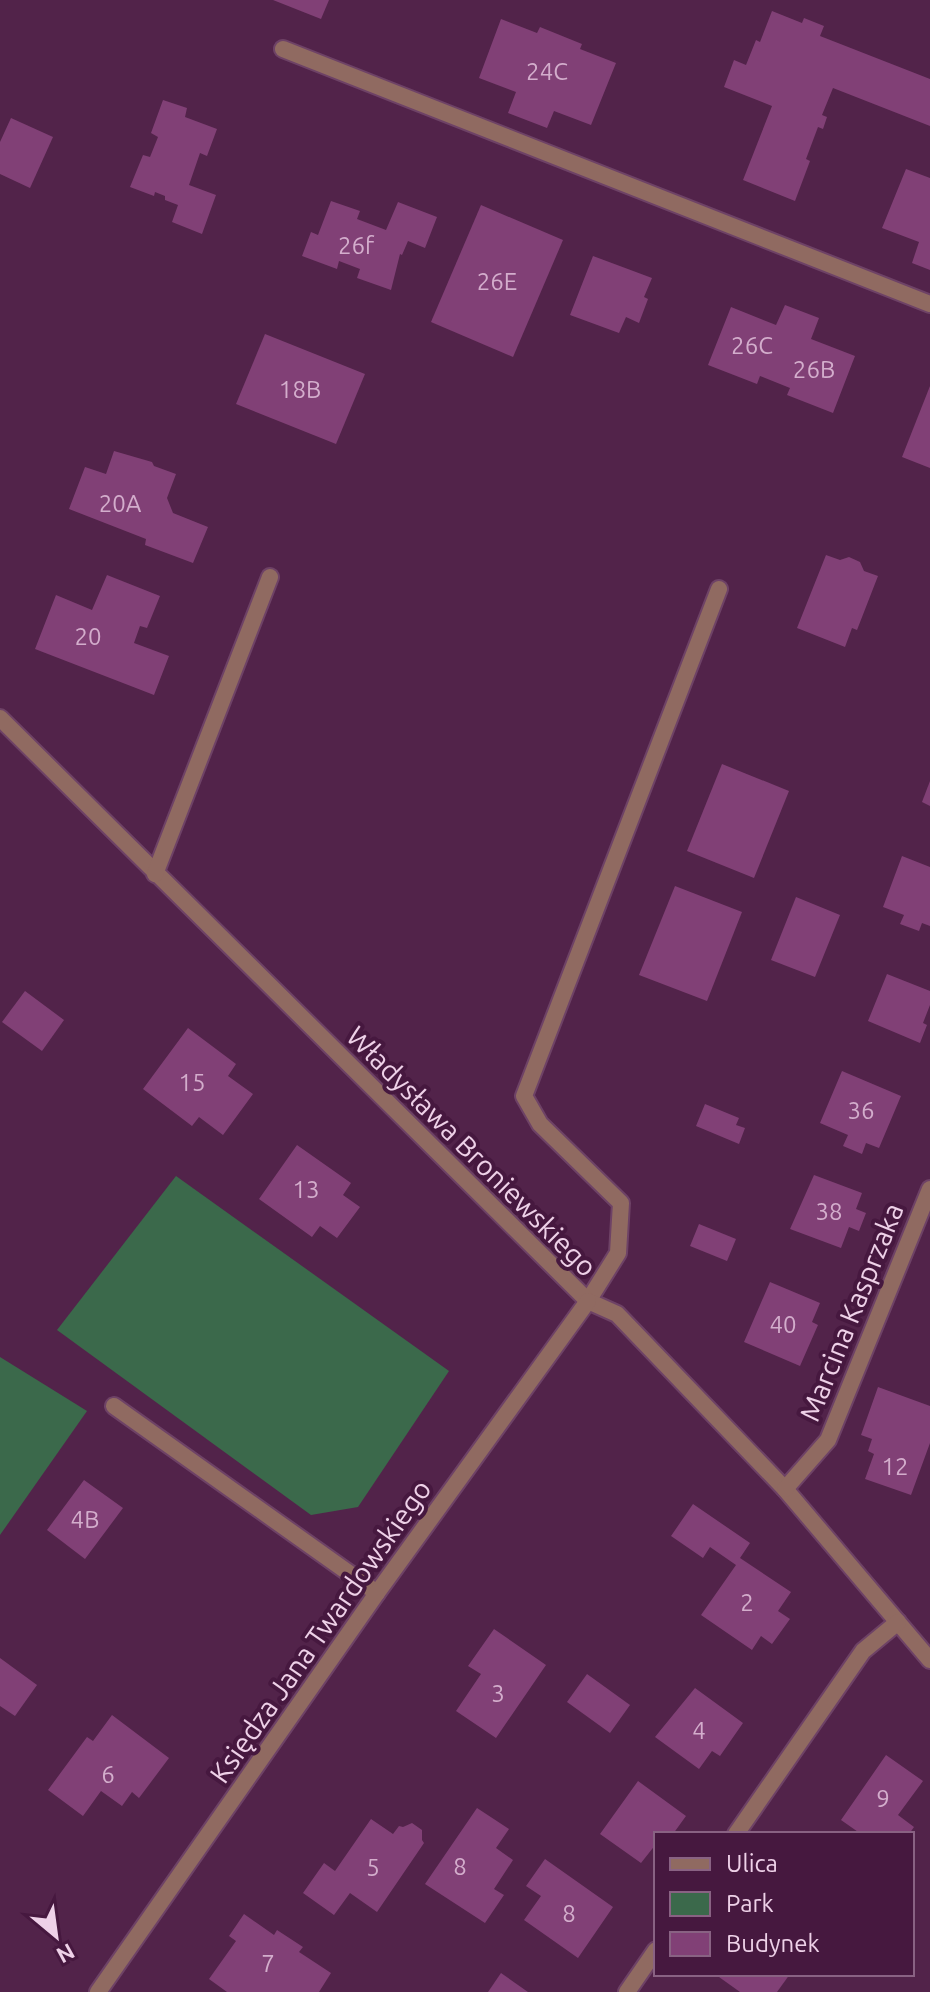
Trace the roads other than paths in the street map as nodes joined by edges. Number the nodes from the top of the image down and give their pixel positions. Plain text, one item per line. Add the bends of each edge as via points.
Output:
1 (283, 49) dead end
2 (930, 304) edge
3 (270, 577) dead end
4 (719, 589) dead end
5 (0, 718) edge
6 (155, 874) junction
7 (930, 1189) edge
8 (588, 1301) junction
9 (114, 1406) dead end
10 (785, 1489) junction
11 (377, 1593) junction
12 (898, 1622) junction
13 (930, 1660) edge
14 (737, 1832) edge
15 (654, 1953) edge
16 (98, 1992) edge
17 (627, 1992) edge

1 - 2 street
3 - 6 street
4 - 8 street, Księdza Jana Twardowskiego via 524,1096 540,1124 621,1203 618,1253
5 - 6 street, Władysława Broniewskiego
6 - 8 street, Władysława Broniewskiego
7 - 10 street, Marcina Kasprzaka via 828,1440
8 - 10 street, Władysława Broniewskiego via 617,1314
8 - 11 street, Księdza Jana Twardowskiego
9 - 11 street
10 - 12 street, Władysława Broniewskiego
11 - 16 street, Księdza Jana Twardowskiego
12 - 13 street, Władysława Broniewskiego
12 - 14 street via 863,1651
15 - 17 street

